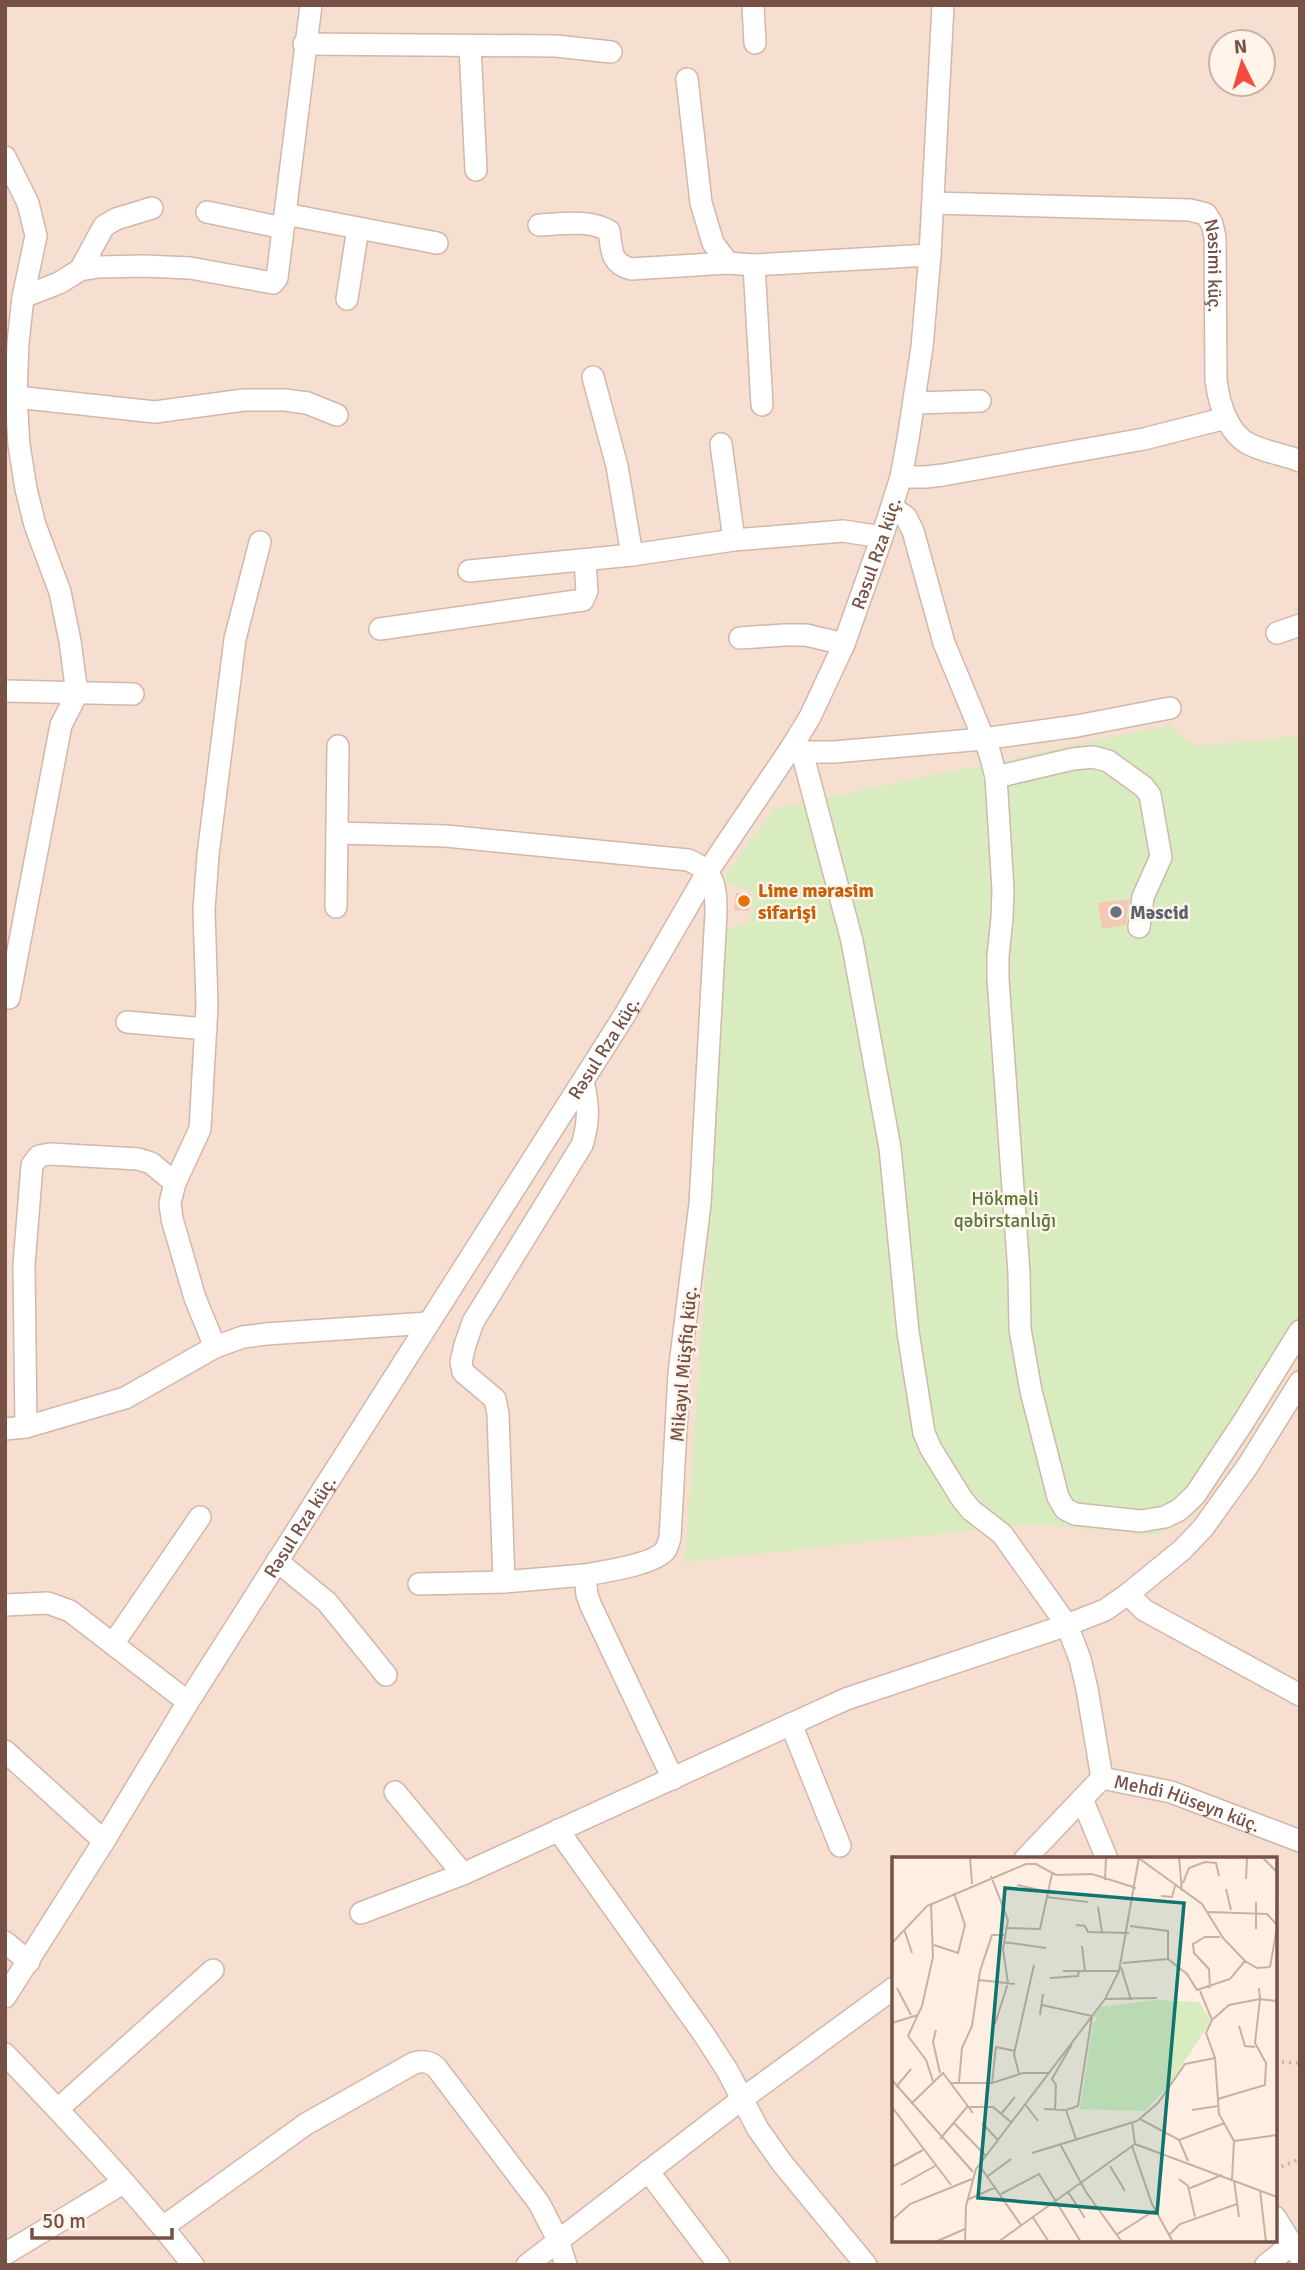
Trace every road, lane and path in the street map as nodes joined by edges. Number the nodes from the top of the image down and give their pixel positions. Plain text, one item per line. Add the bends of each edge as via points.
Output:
1 (753, 5) edge
2 (943, 5) edge
3 (308, 6) edge
4 (755, 43) dead end
5 (304, 44) junction
6 (470, 46) junction
7 (611, 52) dead end
8 (687, 79) dead end
9 (5, 157) edge
10 (476, 170) dead end
11 (933, 203) junction
12 (152, 208) dead end
13 (207, 212) dead end
14 (284, 221) junction
15 (539, 225) dead end
16 (358, 228) junction
17 (437, 243) dead end
18 (930, 255) junction
19 (727, 263) junction
20 (754, 265) junction
21 (80, 270) junction
22 (23, 297) junction
23 (347, 299) dead end
24 (12, 343) edge
25 (593, 377) dead end
26 (16, 397) junction
27 (980, 401) dead end
28 (915, 402) junction
29 (762, 405) dead end
30 (337, 415) dead end
31 (1226, 418) junction
32 (721, 444) dead end
33 (1300, 461) edge
34 (901, 477) junction
35 (892, 507) junction
36 (882, 537) junction
37 (734, 540) junction
38 (260, 542) dead end
39 (632, 555) junction
40 (585, 560) junction
41 (470, 571) dead end
42 (1300, 625) edge
43 (380, 629) dead end
44 (1277, 633) dead end
45 (740, 638) dead end
46 (844, 644) junction
47 (5, 691) edge
48 (77, 694) junction
49 (132, 694) dead end
50 (1170, 708) dead end
51 (983, 739) junction
52 (338, 746) dead end
53 (797, 750) junction
54 (996, 778) junction
55 (338, 834) junction
56 (708, 871) junction
57 (335, 907) dead end
58 (1139, 927) dead end
59 (9, 998) dead end
60 (127, 1022) dead end
61 (206, 1029) junction
62 (583, 1082) junction
63 (175, 1183) junction
64 (428, 1323) junction
65 (1300, 1331) edge
66 (215, 1347) junction
67 (1300, 1382) edge
68 (16, 1428) edge
69 (200, 1517) dead end
70 (277, 1561) junction
71 (585, 1575) junction
72 (504, 1582) junction
73 (419, 1584) dead end
74 (1128, 1594) junction
75 (5, 1605) edge
76 (1067, 1625) junction
77 (113, 1644) junction
78 (386, 1675) dead end
79 (1300, 1695) edge
80 (188, 1702) junction
81 (791, 1724) junction
82 (5, 1751) edge
83 (1101, 1778) junction
84 (673, 1779) junction
85 (394, 1792) dead end
86 (1082, 1799) junction
87 (558, 1830) junction
88 (104, 1841) junction
89 (1300, 1841) edge
90 (840, 1846) dead end
91 (1027, 1857) edge
92 (1106, 1857) edge
93 (463, 1874) junction
94 (361, 1913) dead end
95 (5, 1942) edge
96 (29, 1962) junction
97 (213, 1970) dead end
98 (892, 1989) edge
99 (5, 1997) edge
100 (5, 2054) edge
101 (1277, 2062) edge
102 (1300, 2063) edge
103 (741, 2099) junction
104 (58, 2109) junction
105 (1300, 2159) edge
106 (1277, 2168) edge
107 (648, 2171) junction
108 (123, 2183) junction
109 (1277, 2220) edge
110 (163, 2227) junction
111 (558, 2240) junction
112 (1296, 2251) edge
113 (5, 2254) edge
114 (193, 2265) edge
115 (527, 2265) edge
116 (566, 2265) edge
117 (719, 2265) edge
118 (866, 2265) edge
119 (1266, 2265) edge

1 - 4 street
2 - 11 street, Rəsul Rza küç.
3 - 5 street
5 - 6 street
5 - 14 street
6 - 7 street via 556,46
6 - 10 street
8 - 19 street via 701,203 713,243
9 - 22 street via 28,203 36,236
11 - 18 street, Rəsul Rza küç.
11 - 31 street, Nəsimi küç. via 1206,214 1215,237 1216,380
12 - 21 street via 104,226
13 - 14 street
14 - 16 street
14 - 21 street via 273,283 190,268
15 - 19 street via 602,227 609,231 613,257 620,266 631,269
16 - 17 street
16 - 23 street
18 - 20 street
18 - 28 street, Rəsul Rza küç.
19 - 20 street
20 - 29 street
21 - 22 street
22 - 24 street
24 - 26 street
25 - 39 street via 617,466
26 - 30 street via 155,412 244,400 285,400
26 - 48 street via 26,489 61,592
27 - 28 street
28 - 34 street, Rəsul Rza küç.
31 - 33 street, Nəsimi küç. via 1248,443
31 - 34 street via 1117,444 943,475
32 - 37 street
34 - 35 street, Rəsul Rza küç.
35 - 36 street, Rəsul Rza küç.
35 - 51 street via 906,517 913,531 944,643
36 - 37 street via 843,531
36 - 46 street, Rəsul Rza küç.
37 - 39 street
38 - 61 street via 235,639 208,855
39 - 40 street
40 - 41 street
40 - 43 street via 587,591 583,600
42 - 44 street
45 - 46 street via 806,635
46 - 53 street, Rəsul Rza küç.
47 - 48 street
48 - 49 street
48 - 59 street via 61,725
50 - 51 street
51 - 53 street via 834,752
51 - 54 street
52 - 55 street
53 - 56 street, Rəsul Rza küç.
53 - 76 street, Mehdi Hüseyn küç. via 852,941 890,1148 908,1332 924,1433 962,1499 1002,1535
54 - 58 street via 1093,757 1108,761 1144,787 1150,795 1161,857 1143,897
54 - 65 street via 1003,890 998,979 1020,1329 1031,1391 1065,1509 1142,1521 1179,1510 1195,1495
55 - 56 street via 446,836 688,860
55 - 57 street
56 - 62 street, Rəsul Rza küç.
56 - 71 street, Mikayıl Müşfiq küç. via 716,905 701,1190 679,1373 670,1538 657,1557
60 - 61 street
61 - 63 street via 200,1129
62 - 64 street, Rəsul Rza küç.
62 - 72 street via 588,1126 582,1145 474,1322 461,1362 463,1372 495,1399 498,1414
63 - 66 street via 172,1219
63 - 68 street via 151,1163 138,1159 50,1154 40,1156 32,1165
64 - 66 street via 266,1334
64 - 70 street, Rəsul Rza küç.
66 - 68 street via 124,1398
67 - 74 street via 1203,1528
69 - 77 street
70 - 78 street via 327,1602
70 - 80 street, Rəsul Rza küç.
71 - 72 street, Mikayıl Müşfiq küç.
71 - 84 street via 591,1606
72 - 73 street, Mikayıl Müşfiq küç.
74 - 76 street via 1105,1610
74 - 79 street via 1144,1610
75 - 77 street via 48,1603 70,1611
76 - 81 street via 846,1699
76 - 83 street, Mehdi Hüseyn küç. via 1087,1689
77 - 80 street
80 - 88 street, Rəsul Rza küç.
81 - 84 street
81 - 90 street
82 - 88 street
83 - 86 street
83 - 89 street, Mehdi Hüseyn küç. via 1171,1792
84 - 87 street
85 - 93 street
86 - 91 street
86 - 92 street
87 - 93 street
87 - 103 street via 703,2033
88 - 96 street, Rəsul Rza küç.
93 - 94 street
95 - 96 street
96 - 99 street, Rəsul Rza küç.
97 - 104 street
98 - 103 street
100 - 104 street
101 - 102 path
103 - 107 street
103 - 118 street via 782,2163
104 - 108 street
105 - 106 path
107 - 111 street
107 - 117 street
108 - 110 street
108 - 113 street
109 - 112 street
110 - 111 street via 306,2124 422,2061 436,2067 539,2203
110 - 114 street
111 - 115 street
111 - 116 street
112 - 119 street

